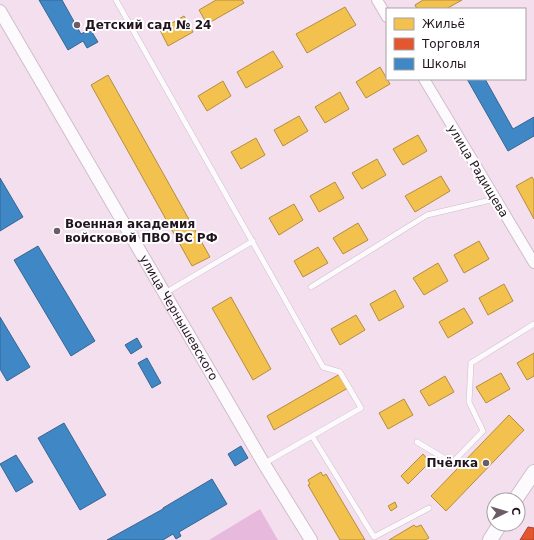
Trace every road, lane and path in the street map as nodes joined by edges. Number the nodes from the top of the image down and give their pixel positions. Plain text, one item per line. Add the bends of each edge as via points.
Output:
1 (116, 0) edge
2 (377, 0) edge
3 (0, 11) edge
4 (386, 15) edge
5 (425, 80) edge
6 (495, 200) junction
7 (253, 241) junction
8 (532, 256) edge
9 (311, 287) dead end
10 (164, 293) junction
11 (534, 324) edge
12 (312, 436) junction
13 (417, 442) dead end
14 (264, 464) junction
15 (534, 472) edge
16 (520, 492) edge
17 (429, 508) dead end
18 (311, 540) edge

1 - 7 lane
2 - 4 street
3 - 10 street, улица Чернышевского
5 - 6 street, улица Радищева
6 - 8 street, улица Радищева
6 - 9 lane via 427,215
7 - 10 lane
7 - 12 lane via 323,367 340,372 361,408
10 - 14 street, улица Чернышевского
11 - 13 lane via 471,363 469,402 483,431 452,463
12 - 14 lane
12 - 17 lane via 374,537
14 - 18 street, улица Чернышевского
15 - 16 main road

